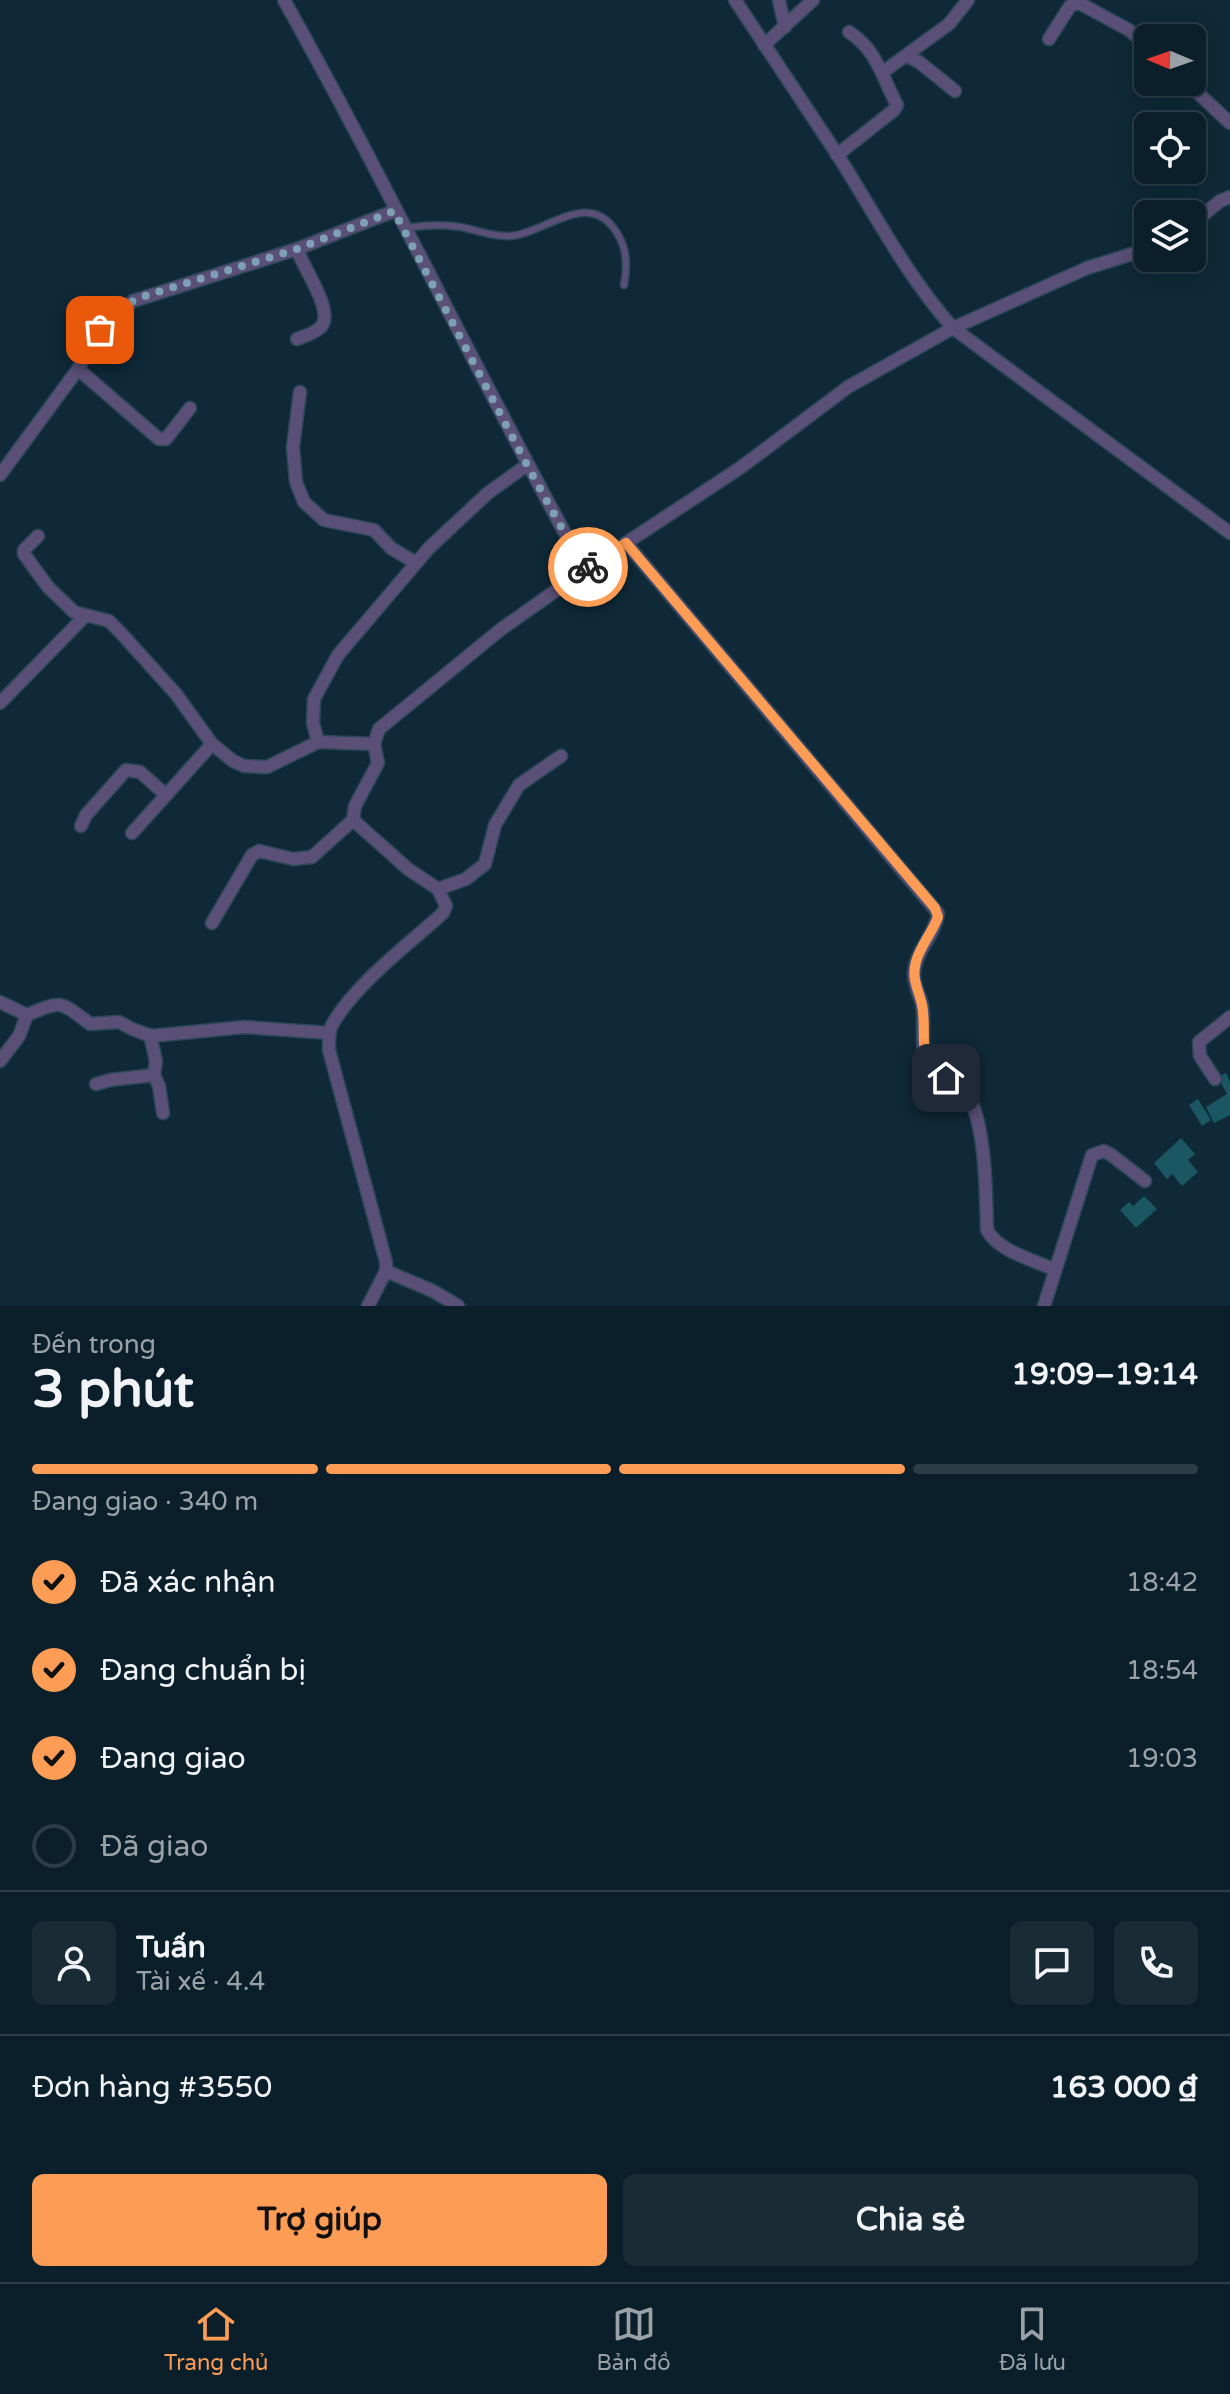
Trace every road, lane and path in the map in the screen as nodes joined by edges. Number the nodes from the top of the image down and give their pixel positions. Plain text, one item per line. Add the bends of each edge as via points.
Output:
1 (284, 0) edge
2 (735, 0) edge
3 (779, 0) edge
4 (813, 0) edge
5 (968, 0) edge
6 (785, 27) junction
7 (849, 32) dead end
8 (1134, 34) edge
9 (1049, 39) dead end
10 (764, 45) junction
11 (907, 56) junction
12 (883, 72) junction
13 (955, 91) dead end
14 (1201, 96) edge
15 (1230, 123) edge
16 (837, 155) junction
17 (1230, 197) edge
18 (394, 211) junction
19 (1206, 212) edge
20 (403, 228) junction
21 (297, 249) junction
22 (1134, 253) edge
23 (624, 285) dead end
24 (953, 328) junction
25 (297, 339) dead end
26 (78, 369) junction
27 (300, 392) dead end
28 (190, 408) dead end
29 (527, 465) junction
30 (0, 475) edge
31 (1230, 533) edge
32 (38, 536) dead end
33 (626, 543) junction
34 (416, 563) junction
35 (585, 570) junction
36 (85, 616) junction
37 (0, 703) edge
38 (318, 742) junction
39 (212, 744) junction
40 (374, 744) junction
41 (561, 756) dead end
42 (166, 795) junction
43 (353, 820) junction
44 (81, 826) dead end
45 (132, 833) dead end
46 (438, 889) junction
47 (212, 923) dead end
48 (0, 1002) edge
49 (27, 1015) junction
50 (1228, 1025) edge
51 (329, 1033) junction
52 (150, 1035) junction
53 (0, 1061) edge
54 (154, 1075) junction
55 (1215, 1079) dead end
56 (96, 1084) dead end
57 (163, 1113) dead end
58 (1145, 1181) dead end
59 (1055, 1270) junction
60 (386, 1271) junction
61 (368, 1306) edge
62 (458, 1306) edge
63 (1044, 1306) edge

1 - 18 street
2 - 10 street
3 - 6 street
4 - 6 street
5 - 11 street via 949,24
6 - 10 street
7 - 12 street via 868,47
8 - 9 street via 1079,3 1070,6
10 - 16 street
11 - 12 street
11 - 13 street
12 - 16 street via 897,105
14 - 15 street
16 - 24 street via 904,267
17 - 19 street
18 - 20 street
18 - 21 street
20 - 23 lane via 456,226 515,236 570,215 596,213 607,219 623,243
20 - 29 street
21 - 25 street via 325,312 319,329
21 - 26 street via 133,301 100,330
22 - 24 street via 1087,268
24 - 31 street
24 - 33 street via 848,387 740,468
26 - 28 street via 159,439 166,439
26 - 30 street
27 - 34 street via 293,447 304,502 324,520 374,530
29 - 34 street via 488,493
29 - 35 street
32 - 36 street via 24,550 25,558 64,604
33 - 35 street
33 - 59 street via 938,913 914,971 925,1055 934,1073 968,1094 984,1169 990,1236
34 - 38 street via 326,675 312,712
35 - 40 street via 394,714 379,729
36 - 37 street
36 - 39 street via 109,621 120,632
38 - 39 street via 276,764 255,768 233,761
38 - 40 street
39 - 42 street
40 - 43 street via 378,763
41 - 46 street via 519,785 495,825 485,864 466,879
42 - 44 street via 140,772 126,770
42 - 45 street
43 - 46 street
43 - 47 street via 312,857 293,859 259,851 252,855
46 - 51 street via 444,898 443,913 361,989
48 - 49 street
49 - 52 street via 47,1005 65,1004 90,1024 119,1022
49 - 53 street
50 - 55 street via 1199,1042 1200,1056
51 - 52 street via 244,1027
51 - 60 street
52 - 54 street
54 - 56 street
54 - 57 street
58 - 59 street via 1104,1151 1092,1155
59 - 63 street
60 - 61 street
60 - 62 street

